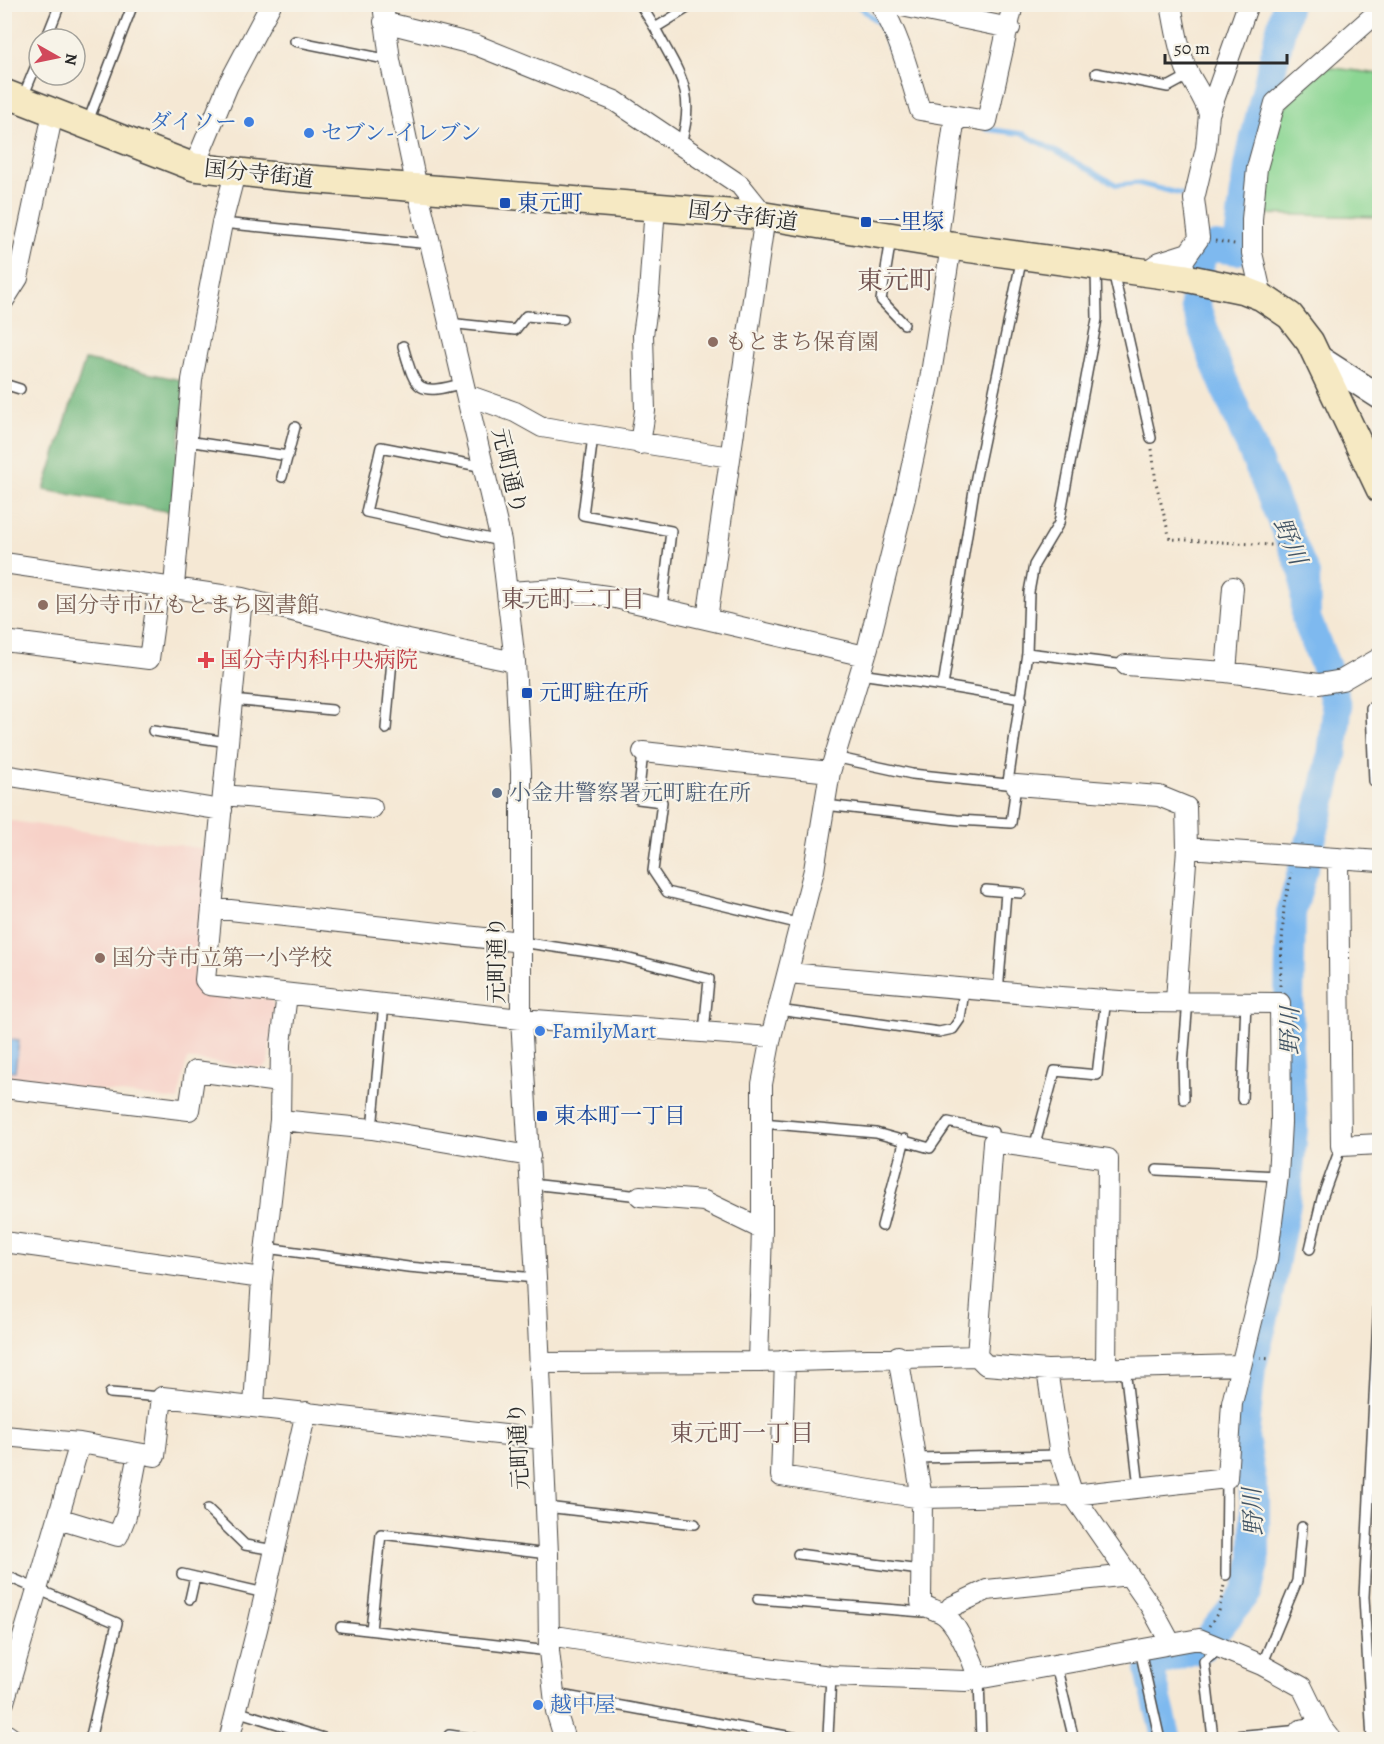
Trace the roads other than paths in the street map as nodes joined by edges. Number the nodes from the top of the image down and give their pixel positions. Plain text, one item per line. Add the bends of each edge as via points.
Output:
1 (60, 4) edge
2 (133, 4) edge
3 (271, 4) edge
4 (640, 4) edge
5 (694, 4) edge
6 (880, 4) edge
7 (892, 4) edge
8 (1013, 4) edge
9 (1171, 4) edge
10 (1248, 4) edge
11 (1380, 10) edge
12 (383, 13) edge
13 (51, 27) edge
14 (655, 28) junction
15 (1010, 28) junction
16 (295, 41) dead end
17 (390, 60) junction
18 (1096, 73) dead end
19 (1190, 75) junction
20 (27, 76) edge
21 (13, 96) edge
22 (53, 113) junction
23 (1209, 114) junction
24 (954, 122) junction
25 (86, 127) junction
26 (681, 143) junction
27 (194, 167) junction
28 (235, 173) junction
29 (417, 188) junction
30 (655, 206) junction
31 (765, 216) junction
32 (222, 223) junction
33 (891, 237) junction
34 (430, 244) junction
35 (944, 245) junction
36 (1023, 255) junction
37 (1104, 265) junction
38 (1186, 266) junction
39 (1262, 297) junction
40 (4, 300) edge
41 (563, 319) dead end
42 (448, 323) junction
43 (904, 324) dead end
44 (403, 345) dead end
45 (1321, 359) junction
46 (4, 384) edge
47 (20, 389) dead end
48 (465, 389) junction
49 (1380, 397) edge
50 (295, 426) dead end
51 (594, 436) junction
52 (1151, 438) road end
53 (187, 441) junction
54 (640, 444) junction
55 (288, 456) junction
56 (730, 457) junction
57 (484, 467) junction
58 (282, 477) dead end
59 (1380, 489) edge
60 (501, 541) junction
61 (4, 563) edge
62 (167, 586) junction
63 (1233, 587) dead end
64 (508, 592) junction
65 (242, 598) junction
66 (662, 608) junction
67 (707, 619) junction
68 (394, 637) junction
69 (4, 641) edge
70 (1028, 653) junction
71 (1380, 658) edge
72 (516, 662) junction
73 (863, 665) junction
74 (1126, 665) joint
75 (1226, 672) junction
76 (943, 687) junction
77 (1022, 699) junction
78 (232, 700) junction
79 (1380, 707) edge
80 (332, 710) dead end
81 (386, 729) dead end
82 (153, 731) dead end
83 (228, 742) junction
84 (643, 752) joint
85 (832, 765) junction
86 (4, 775) edge
87 (1380, 781) edge
88 (1012, 784) junction
89 (222, 802) junction
90 (825, 805) junction
91 (372, 808) dead end
92 (1187, 848) junction
93 (1338, 858) junction
94 (1380, 861) edge
95 (986, 890) dead end
96 (1006, 892) junction
97 (1021, 893) dead end
98 (212, 908) junction
99 (801, 924) junction
100 (521, 942) junction
101 (788, 973) junction
102 (964, 991) junction
103 (998, 993) junction
104 (287, 994) junction
105 (1106, 998) junction
106 (1182, 1000) junction
107 (1246, 1002) junction
108 (384, 1004) junction
109 (778, 1010) junction
110 (521, 1019) junction
111 (704, 1032) junction
112 (771, 1037) junction
113 (279, 1082) junction
114 (4, 1088) edge
115 (1184, 1099) dead end
116 (1242, 1099) dead end
117 (280, 1120) junction
118 (762, 1123) junction
119 (372, 1129) junction
120 (905, 1139) junction
121 (993, 1143) junction
122 (1380, 1144) edge
123 (1341, 1146) junction
124 (1034, 1148) junction
125 (530, 1156) junction
126 (1157, 1170) dead end
127 (1278, 1176) junction
128 (531, 1184) junction
129 (640, 1196) joint
130 (882, 1226) dead end
131 (762, 1229) junction
132 (4, 1242) edge
133 (266, 1248) junction
134 (1310, 1249) dead end
135 (262, 1278) junction
136 (536, 1278) junction
137 (1380, 1279) edge
138 (898, 1356) junction
139 (976, 1356) junction
140 (785, 1360) junction
141 (758, 1362) junction
142 (539, 1364) junction
143 (1240, 1365) junction
144 (1115, 1368) junction
145 (1047, 1370) junction
146 (110, 1393) dead end
147 (162, 1397) junction
148 (254, 1406) junction
149 (306, 1412) junction
150 (4, 1436) edge
151 (542, 1439) junction
152 (80, 1443) junction
153 (138, 1453) junction
154 (1060, 1455) junction
155 (915, 1458) junction
156 (1227, 1478) junction
157 (1139, 1487) junction
158 (1073, 1495) junction
159 (922, 1498) junction
160 (546, 1507) junction
161 (208, 1509) dead end
162 (58, 1518) junction
163 (695, 1524) dead end
164 (1302, 1527) dead end
165 (275, 1550) junction
166 (548, 1554) junction
167 (798, 1554) dead end
168 (920, 1570) junction
169 (182, 1574) dead end
170 (4, 1575) edge
171 (1129, 1575) junction
172 (1226, 1575) road end
173 (195, 1577) junction
174 (37, 1587) junction
175 (265, 1593) junction
176 (190, 1599) dead end
177 (758, 1599) dead end
178 (927, 1608) junction
179 (946, 1616) junction
180 (342, 1627) dead end
181 (370, 1630) junction
182 (549, 1643) junction
183 (1209, 1643) junction
184 (1171, 1644) junction
185 (1140, 1650) junction
186 (1056, 1665) junction
187 (1262, 1665) junction
188 (831, 1676) junction
189 (979, 1678) junction
190 (555, 1694) junction
191 (4, 1701) edge
192 (236, 1711) junction
193 (4, 1733) edge
194 (1326, 1733) edge
195 (449, 1735) dead end
196 (1300, 1735) edge
197 (14, 1740) edge
198 (90, 1740) edge
199 (229, 1740) edge
200 (330, 1740) edge
201 (483, 1740) edge
202 (565, 1740) edge
203 (809, 1740) edge
204 (825, 1740) edge
205 (981, 1740) edge
206 (1074, 1740) edge
207 (1160, 1740) edge
208 (1372, 1740) edge

1 - 13 lane
2 - 25 lane
3 - 27 street via 228,85
4 - 14 lane
5 - 14 lane
6 - 24 street via 920,110
7 - 15 street
8 - 15 street
9 - 19 street via 1179,49
10 - 23 street
11 - 39 street via 1275,104 1257,168 1252,219 1252,253
12 - 17 street, 元町通り
12 - 26 street via 543,70 615,101
14 - 26 lane via 686,87 689,103
15 - 24 street via 987,121
16 - 17 lane
17 - 29 street, 元町通り
18 - 19 lane via 1168,87
19 - 23 street
20 - 21 lane
21 - 22 main road, 国分寺街道
22 - 25 main road, 国分寺街道
22 - 40 street via 18,278
23 - 38 street via 1194,199 1198,238
24 - 35 street
25 - 27 main road, 国分寺街道
26 - 31 street via 740,184
27 - 28 main road, 国分寺街道
28 - 29 main road, 国分寺街道
28 - 32 street
29 - 30 main road, 国分寺街道
29 - 34 street, 元町通り
30 - 31 main road, 国分寺街道
30 - 54 street via 643,335 645,411
31 - 33 main road, 国分寺街道
31 - 56 street
32 - 34 lane
32 - 53 street via 192,380
33 - 35 main road, 国分寺街道
33 - 43 lane via 881,300
34 - 42 street, 元町通り
35 - 36 main road, 国分寺街道
35 - 73 street via 930,380
36 - 37 main road, 国分寺街道
36 - 76 lane via 976,477
37 - 38 main road, 国分寺街道 via 1147,271
37 - 52 lane
37 - 70 lane via 1059,523 1034,564 1029,592
38 - 39 main road, 国分寺街道
39 - 45 main road, 国分寺街道 via 1290,316
41 - 42 lane via 526,316 515,330
42 - 48 street, 元町通り
44 - 48 lane via 413,381 422,388
45 - 49 street
45 - 59 main road, 国分寺街道
46 - 47 lane
48 - 51 street via 542,427
48 - 57 street, 元町通り
50 - 55 lane
51 - 54 street
51 - 66 lane via 583,515 671,531
53 - 55 lane
53 - 62 street
54 - 56 street
55 - 58 lane
56 - 67 street
57 - 60 street, 元町通り
57 - 60 lane via 381,447 366,512
60 - 64 street, 元町通り
61 - 62 street
62 - 65 street
62 - 69 street via 149,659
63 - 75 street
64 - 66 street via 558,589
64 - 72 street, 元町通り
65 - 68 street
65 - 78 street
66 - 67 street
67 - 73 street
68 - 72 street
68 - 81 lane
70 - 74 lane
70 - 77 lane
71 - 75 street via 1342,680 1319,684
72 - 100 street, 元町通り via 521,772
73 - 76 lane
73 - 85 street
74 - 75 street
76 - 77 lane
77 - 88 lane
78 - 80 lane
78 - 83 street
79 - 87 lane via 1371,708 1374,781
82 - 83 lane
83 - 89 street
84 - 85 street
84 - 99 lane via 638,799 662,802 653,871 667,892
85 - 88 lane
85 - 90 street
86 - 89 street
88 - 90 lane via 1011,823
88 - 92 street via 1160,796 1186,807
89 - 91 street
89 - 98 street
90 - 99 street
92 - 93 street
92 - 106 street
93 - 94 street
93 - 123 street
95 - 96 lane
96 - 97 lane
96 - 103 lane
98 - 100 street
98 - 104 street via 204,980 209,984
99 - 101 street
100 - 110 street, 元町通り
100 - 111 lane via 622,957 709,979
101 - 102 street
101 - 109 street
102 - 103 street
102 - 109 lane via 960,1019 953,1029 939,1032
103 - 105 street
104 - 108 street
104 - 113 street
105 - 106 street via 1135,1002
105 - 124 lane via 1097,1075 1055,1071
106 - 107 street
106 - 115 lane
107 - 116 lane
107 - 127 street via 1280,1003
108 - 110 street
108 - 119 lane
109 - 112 street
110 - 111 street
110 - 125 street, 元町通り
111 - 112 street
112 - 118 street via 762,1084
113 - 114 street via 195,1071 189,1110
113 - 117 street
117 - 119 street
117 - 133 street
118 - 120 lane
118 - 131 street
119 - 125 street
120 - 121 lane via 930,1148 948,1122 993,1132
120 - 130 lane
121 - 124 street
121 - 139 street
122 - 123 street
123 - 134 lane via 1322,1197
124 - 144 street via 1108,1159
125 - 128 street, 元町通り
126 - 127 lane
127 - 143 street via 1267,1260
128 - 129 lane
128 - 136 street, 元町通り
129 - 131 street via 704,1201
131 - 141 street
132 - 135 street
133 - 135 street
133 - 136 lane
135 - 148 street
136 - 142 street, 元町通り
137 - 208 lane via 1364,1597
138 - 139 street
138 - 140 street
138 - 155 street
139 - 145 street via 986,1365
140 - 141 street
140 - 159 street via 781,1476
141 - 142 street
142 - 151 street, 元町通り
143 - 144 street
143 - 156 street via 1232,1402
144 - 145 street
144 - 157 lane
145 - 154 street
146 - 147 lane
147 - 148 street
147 - 153 street via 154,1456
148 - 149 street
149 - 151 street
149 - 165 street
150 - 152 street
151 - 160 street, 元町通り
152 - 153 street
152 - 162 street
153 - 162 street via 126,1516 118,1536
154 - 155 lane
154 - 158 street
155 - 159 street
156 - 157 street
156 - 172 lane
157 - 158 street
158 - 159 street
158 - 171 street
159 - 168 street
160 - 163 lane
160 - 166 street, 元町通り
161 - 165 lane via 245,1545
162 - 174 street
164 - 187 lane via 1297,1581
165 - 175 street
166 - 181 lane via 381,1534
166 - 182 street, 元町通り
167 - 168 lane
168 - 178 street via 921,1602
169 - 173 lane
170 - 174 lane
171 - 179 street via 987,1590 951,1607
171 - 184 street
173 - 175 lane
173 - 176 lane
174 - 191 street
174 - 198 lane via 117,1623
175 - 192 street
177 - 178 lane via 923,1612
178 - 179 street
179 - 189 street via 969,1651
180 - 181 lane
181 - 182 lane
182 - 188 street
182 - 190 street, 元町通り
183 - 184 street
183 - 187 street
183 - 196 lane via 1204,1661 1213,1737
184 - 185 street
185 - 186 street
185 - 207 lane
186 - 189 street
186 - 206 lane
187 - 194 street via 1302,1687
188 - 189 street via 966,1681
188 - 204 lane
189 - 205 lane
190 - 202 street, 元町通り
190 - 203 lane
192 - 199 street
192 - 200 lane
193 - 197 street
194 - 196 street
195 - 201 lane

